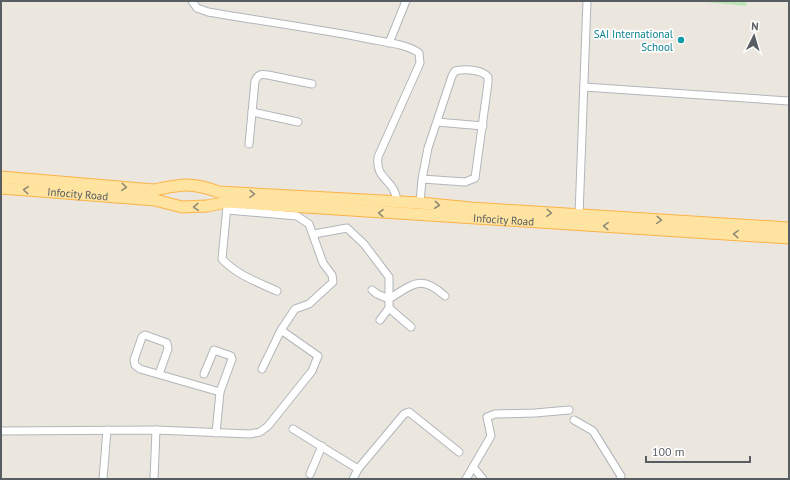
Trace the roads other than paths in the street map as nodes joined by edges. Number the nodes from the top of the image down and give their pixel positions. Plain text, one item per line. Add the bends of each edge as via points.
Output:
1 (192, 1) edge
2 (406, 1) edge
3 (587, 1) edge
4 (389, 43) junction
5 (312, 84) dead end
6 (584, 87) junction
7 (789, 101) edge
8 (252, 112) junction
9 (298, 122) dead end
10 (436, 122) junction
11 (483, 126) junction
12 (249, 144) dead end
13 (1, 177) edge
14 (422, 179) junction
15 (1, 188) edge
16 (154, 195) junction
17 (223, 202) junction
18 (397, 202) junction
19 (420, 203) junction
20 (579, 215) junction
21 (518, 216) junction
22 (789, 228) edge
23 (756, 231) junction
24 (314, 234) junction
25 (789, 238) edge
26 (277, 290) dead end
27 (372, 290) dead end
28 (445, 296) dead end
29 (389, 299) junction
30 (389, 308) junction
31 (380, 320) dead end
32 (410, 327) dead end
33 (281, 330) junction
34 (262, 369) dead end
35 (159, 374) junction
36 (204, 374) dead end
37 (220, 392) junction
38 (569, 410) dead end
39 (574, 420) dead end
40 (293, 429) dead end
41 (107, 430) junction
42 (156, 430) junction
43 (1, 431) edge
44 (216, 433) junction
45 (322, 446) junction
46 (459, 452) dead end
47 (473, 468) junction
48 (358, 469) junction
49 (310, 474) dead end
50 (104, 479) edge
51 (154, 479) edge
52 (353, 479) edge
53 (466, 479) edge
54 (483, 479) edge
55 (620, 479) edge

1 - 4 street via 197,8 208,12
2 - 4 street
3 - 6 street
4 - 18 street via 414,50 421,58 378,156 377,166 393,187
5 - 8 street via 261,74 255,81
6 - 7 street
6 - 20 street
8 - 9 street
8 - 12 street
10 - 11 street
10 - 11 street via 455,71 474,71 488,77
10 - 14 street
11 - 14 street via 474,178 465,182
13 -> 16 main road, Infocity Road
14 - 19 street
16 -> 15 main road, Infocity Road
17 -> 16 main road, Infocity Road via 207,206 182,207
16 - 17 main road, Infocity Road via 178,184 192,184
17 -> 18 main road, Infocity Road
21 -> 17 main road, Infocity Road
17 - 24 street via 297,216 310,224
17 - 26 street via 222,259 241,275
18 - 19 main road, Infocity Road
19 -> 21 main road, Infocity Road
21 -> 20 main road, Infocity Road
20 -> 23 main road, Infocity Road
23 -> 21 main road, Infocity Road
22 - 23 main road, Infocity Road
23 - 25 main road, Infocity Road
24 - 29 street via 347,228 389,277
24 - 33 street via 323,263 332,275 333,282 309,304 295,309
27 - 29 street
28 - 29 street via 429,284 418,282
29 - 30 street
30 - 31 street
30 - 32 street
33 - 34 street
33 - 44 street via 318,356 312,371 268,426 260,432
35 - 35 street via 168,349 167,342 145,335 134,360 135,365
35 - 37 street
36 - 37 street via 214,350 231,356
37 - 44 street
38 - 47 street via 495,414 487,417 491,436
39 - 55 street via 593,430 621,476
40 - 45 street
41 - 42 street
41 - 43 street
41 - 50 street
42 - 44 street
42 - 51 street
45 - 48 street
45 - 49 street
46 - 48 street via 409,412 404,414
47 - 53 street
47 - 54 street
48 - 52 street

